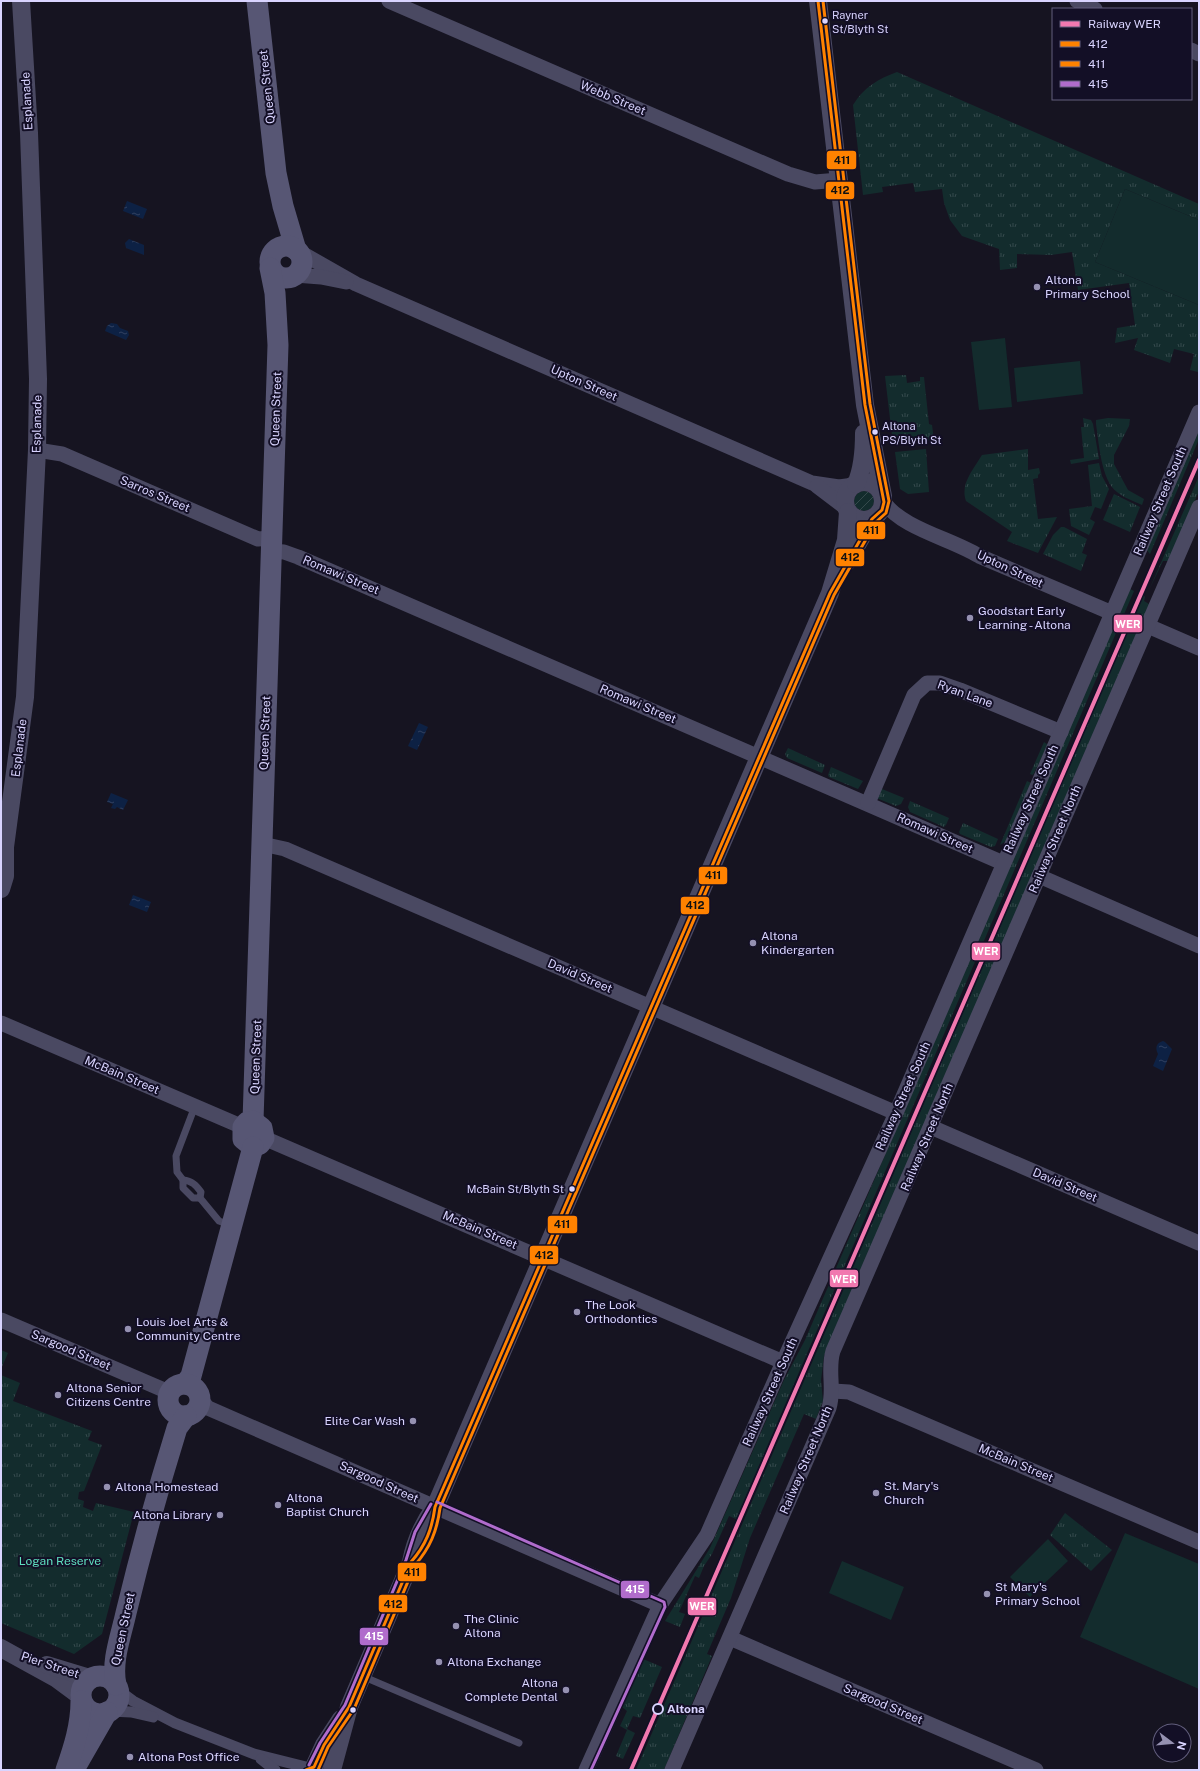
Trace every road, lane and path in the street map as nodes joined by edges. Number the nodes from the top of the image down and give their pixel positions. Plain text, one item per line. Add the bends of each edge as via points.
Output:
1 (21, 1) edge
2 (257, 1) edge
3 (389, 1) edge
4 (818, 1) edge
5 (1077, 1) edge
6 (1094, 8) edge
7 (276, 173) junction
8 (839, 180) junction
9 (297, 250) junction
10 (271, 262) junction
11 (294, 276) junction
12 (356, 284) junction
13 (278, 345) junction
14 (865, 405) junction
15 (1199, 412) edge
16 (37, 450) junction
17 (812, 483) junction
18 (855, 484) junction
19 (1199, 507) edge
20 (879, 509) junction
21 (847, 510) junction
22 (271, 545) junction
23 (830, 593) junction
24 (1112, 613) junction
25 (1148, 626) junction
26 (1199, 648) edge
27 (1061, 732) junction
28 (760, 757) junction
29 (868, 803) junction
30 (262, 844) junction
31 (3, 853) edge
32 (1003, 863) junction
33 (1039, 876) junction
34 (1, 889) edge
35 (1199, 946) edge
36 (650, 1007) junction
37 (1, 1023) edge
38 (195, 1106) junction
39 (896, 1113) junction
40 (931, 1127) junction
41 (253, 1133) junction
42 (183, 1180) junction
43 (200, 1198) junction
44 (232, 1225) junction
45 (1199, 1243) edge
46 (543, 1258) junction
47 (1, 1320) edge
48 (783, 1362) junction
49 (833, 1391) junction
50 (185, 1400) junction
51 (435, 1507) junction
52 (1199, 1542) edge
53 (136, 1573) junction
54 (660, 1605) junction
55 (730, 1638) junction
56 (6, 1650) edge
57 (362, 1676) junction
58 (117, 1687) junction
59 (87, 1688) junction
60 (349, 1707) junction
61 (108, 1712) junction
62 (175, 1723) junction
63 (519, 1743) dead end
64 (254, 1754) junction
65 (314, 1769) edge
66 (66, 1770) edge
67 (73, 1770) edge
68 (275, 1770) edge
69 (332, 1770) edge
70 (586, 1770) edge
71 (672, 1770) edge
72 (1036, 1770) edge

1 - 16 street, Esplanade via 29,133 38,379
2 - 7 main road, Queen Street
3 - 8 street, Webb Street via 788,174 815,182
4 - 8 street
5 - 6 street
7 - 9 main road, Queen Street
7 - 10 main road, Queen Street via 276,216
8 - 14 street
9 - 10 main road via 292,247 281,247 277,249
9 - 11 main road via 302,261
9 - 12 street, Upton Street
10 - 11 main road via 277,276
10 - 13 main road, Queen Street
11 - 12 street, Upton Street via 321,277
11 - 13 main road, Queen Street via 286,296
12 - 17 street, Upton Street
13 - 22 main road, Queen Street
14 - 18 street via 863,456 860,475
14 - 20 street
15 - 24 street, Railway Street South
16 - 22 street, Sarros Street via 62,454
16 - 31 street, Esplanade via 25,697
17 - 18 street, Upton Street via 839,487
17 - 21 street, Upton Street
18 - 20 street via 872,484 881,491
18 - 21 street via 845,498
19 - 25 street, Railway Street North
20 - 21 street via 867,521 856,519
20 - 23 street
20 - 24 street, Upton Street via 890,510 908,523 968,549 986,560
21 - 23 street via 846,540
22 - 28 street, Romawi Street
22 - 30 main road, Queen Street
23 - 28 street
24 - 27 street, Railway Street South
25 - 26 street
25 - 33 street, Railway Street North
27 - 29 street, Ryan Lane via 960,690 940,683 927,683 914,695
27 - 32 street, Railway Street South
28 - 29 street, Romawi Street
28 - 36 street
29 - 32 street, Romawi Street
30 - 36 street, David Street via 285,849
30 - 41 main road, Queen Street
31 - 34 street, Esplanade via 5,876
32 - 39 street, Railway Street South
33 - 35 street
33 - 40 street, Railway Street North
36 - 39 street, David Street
36 - 46 street
37 - 38 street, McBain Street
38 - 41 street, McBain Street
38 - 42 lane via 176,1156 177,1172
39 - 48 street, Railway Street South
40 - 45 street, David Street
40 - 49 street, Railway Street North via 833,1351 830,1368
41 - 44 main road, Queen Street
41 - 46 street, McBain Street
42 - 43 lane via 184,1188 189,1194 193,1198
42 - 43 lane via 191,1181 197,1186 201,1192
43 - 44 lane via 218,1221
44 - 50 main road, Queen Street
46 - 48 street, McBain Street
46 - 51 street
47 - 50 street, Sargood Street
48 - 54 street, Railway Street South via 707,1535
49 - 52 street, McBain Street via 849,1392
49 - 55 street, Railway Street North via 829,1408
50 - 51 street, Sargood Street
50 - 53 main road, Queen Street
51 - 54 street, Sargood Street
51 - 57 street via 433,1527 424,1548 412,1562
53 - 58 main road, Queen Street via 115,1659 114,1675
53 - 59 main road, Queen Street via 106,1654
54 - 70 street, Railway Street South
55 - 71 street, Railway Street North
55 - 72 street, Sargood Street
56 - 59 street, Pier Street
57 - 60 street
57 - 63 lane
58 - 59 main road via 107,1677
58 - 61 main road via 118,1700
58 - 62 street via 133,1701
59 - 61 main road via 84,1705 91,1712
59 - 66 main road, Queen Street via 79,1728
60 - 65 street via 324,1745
60 - 69 street
61 - 62 street via 141,1713
61 - 67 main road
62 - 64 street
64 - 65 street
64 - 68 street

